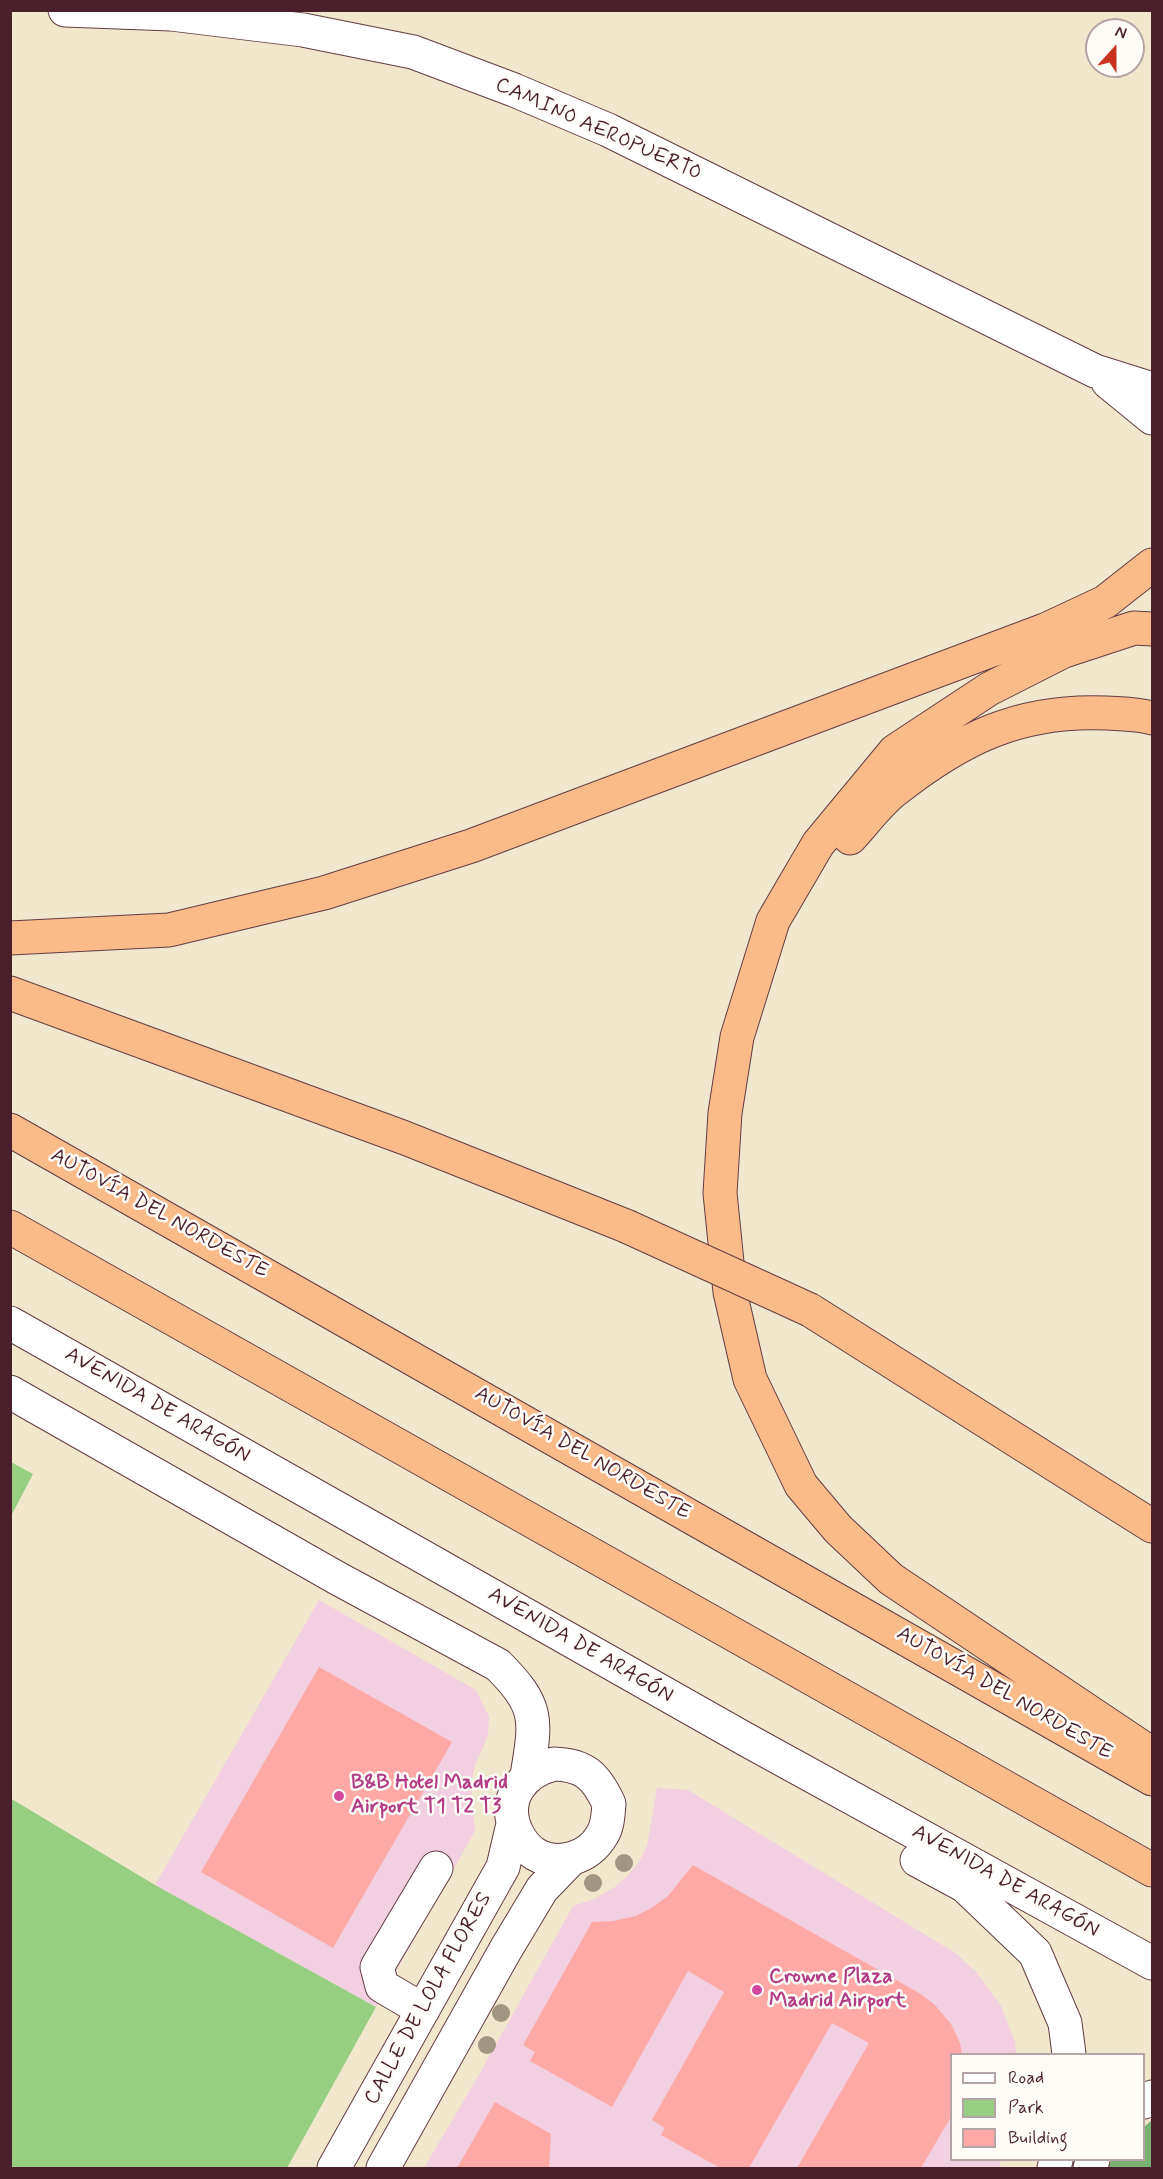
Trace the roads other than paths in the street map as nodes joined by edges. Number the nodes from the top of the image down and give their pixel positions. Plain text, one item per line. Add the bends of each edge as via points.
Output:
1 (65, 10) edge
2 (1095, 371) junction
3 (1152, 389) edge
4 (1152, 418) edge
5 (1152, 565) edge
6 (1152, 628) edge
7 (1152, 718) edge
8 (10, 938) edge
9 (10, 993) edge
10 (737, 1037) junction
11 (10, 1130) edge
12 (10, 1227) edge
13 (10, 1323) edge
14 (10, 1392) edge
15 (1152, 1526) edge
16 (745, 1739) junction
17 (1152, 1754) edge
18 (527, 1776) junction
19 (1152, 1779) edge
20 (513, 1824) junction
21 (571, 1859) junction
22 (436, 1868) dead end
23 (1152, 1870) edge
24 (1152, 1964) edge
25 (423, 2010) junction
26 (1070, 2053) edge
27 (334, 2169) edge
28 (382, 2169) edge

1 - 2 street, CAMINO AEROPUERTO via 182,15 303,30 412,52 608,130
2 - 3 street, CAMINO AEROPUERTO
2 - 4 street, CAMINO AEROPUERTO
5 - 8 highway via 1105,602 1045,630 471,846 324,893 169,930
6 - 10 highway via 1134,628 1064,651 988,689 895,752 818,844 773,921
7 - 10 highway via 1089,712 1049,714 1005,724 953,749 892,792 831,858 790,928
9 - 15 highway, bridge via 405,1138 626,1226 810,1311
10 - 17 highway via 725,1113 720,1193 730,1292 750,1379 801,1485 838,1529 891,1579
11 - 19 highway, AUTOVÍA DEL NORDESTE
12 - 23 highway
13 - 16 street, AVENIDA DE ARAGÓN
14 - 18 street via 498,1665 530,1704 534,1724
16 - 24 street, AVENIDA DE ARAGÓN
16 - 26 street via 814,1803 965,1887 1035,1953 1065,2023
18 - 20 street via 512,1803
18 - 21 street via 539,1768 568,1764 588,1773 603,1790 609,1803 604,1833 596,1845
20 - 21 street via 521,1841 534,1853 551,1860
20 - 25 street, CALLE DE LOLA FLORES via 503,1867
21 - 28 street, CALLE DE LOLA FLORES via 542,1889
22 - 25 street via 377,1967 382,1986
25 - 27 street, CALLE DE LOLA FLORES

